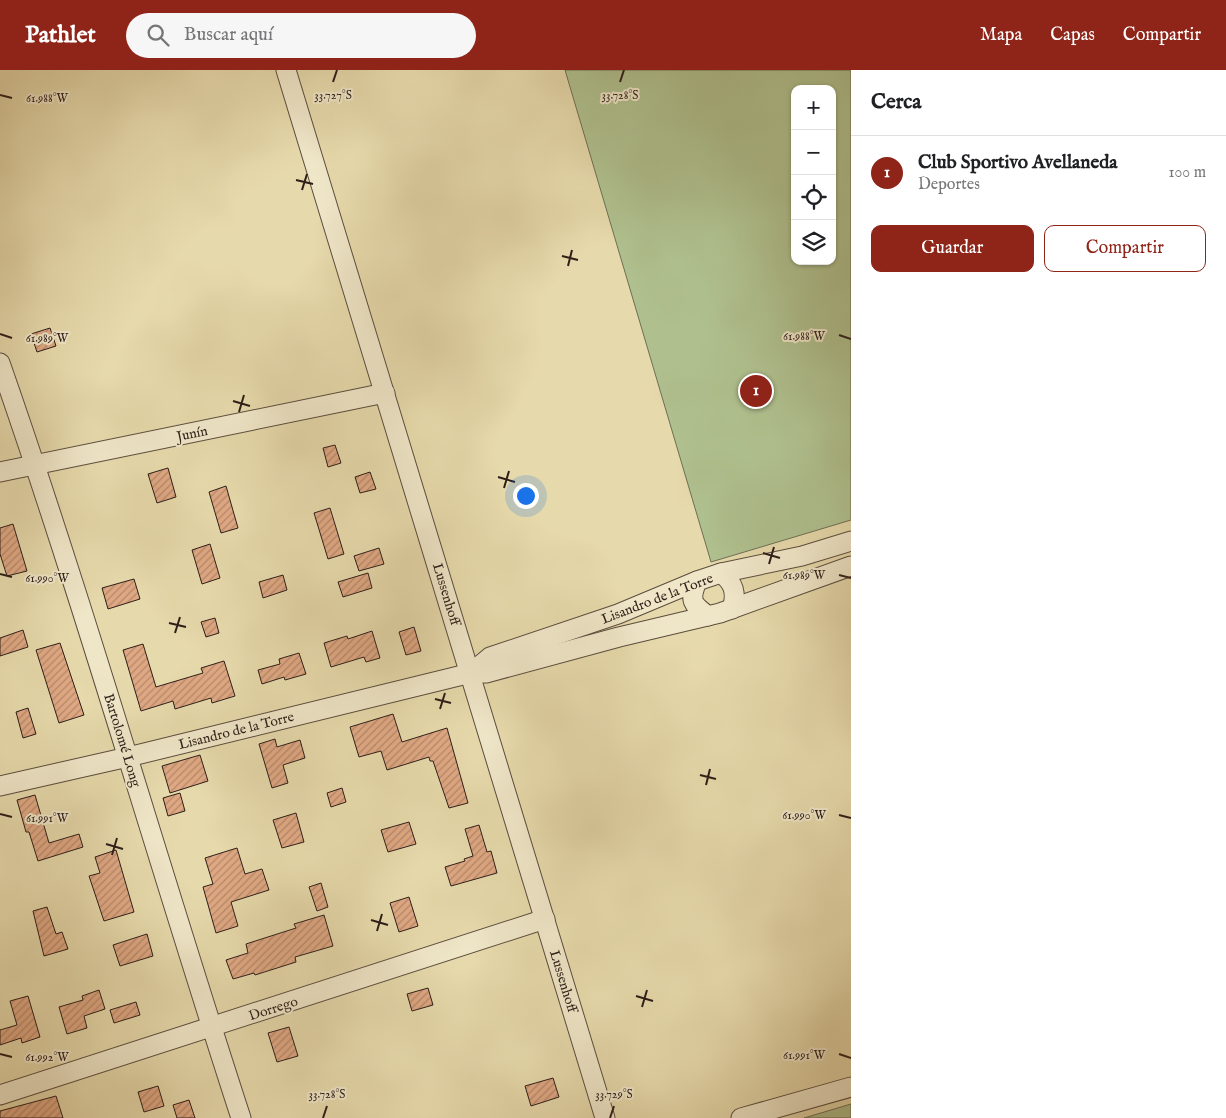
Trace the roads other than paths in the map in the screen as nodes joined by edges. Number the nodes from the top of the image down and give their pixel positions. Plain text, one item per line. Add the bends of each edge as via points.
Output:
1 (286, 70) edge
2 (0, 363) edge
3 (385, 393) junction
4 (36, 466) junction
5 (0, 472) edge
6 (851, 541) edge
7 (802, 556) junction
8 (851, 566) edge
9 (721, 573) junction
10 (809, 580) junction
11 (697, 581) junction
12 (732, 609) junction
13 (708, 616) junction
14 (471, 673) junction
15 (128, 757) junction
16 (0, 786) edge
17 (545, 919) junction
18 (212, 1028) junction
19 (851, 1086) edge
20 (0, 1095) edge
21 (242, 1118) edge
22 (605, 1118) edge
23 (741, 1118) edge

1 - 3 street, Lussenhoff
2 - 4 street, Bartolomé Long
3 - 4 street, Junín
3 - 14 street, Lussenhoff
4 - 5 street, Junín
4 - 15 street, Bartolomé Long
6 - 7 street, Lisandro de la Torre
7 - 9 street, Lisandro de la Torre
7 - 10 street
8 - 10 street, Lisandro de la Torre
9 - 11 street, Lisandro de la Torre
9 - 12 street via 735,590
10 - 12 street, Lisandro de la Torre
11 - 13 street via 692,598
11 - 14 street, Lisandro de la Torre via 618,614 490,657
12 - 13 street, Lisandro de la Torre
13 - 14 street, Lisandro de la Torre via 619,636 486,673
14 - 15 street, Lisandro de la Torre
14 - 17 street, Lussenhoff
15 - 16 street, Lisandro de la Torre
15 - 18 street, Bartolomé Long
17 - 18 street, Dorrego
17 - 22 street, Lussenhoff
18 - 20 street, Dorrego
18 - 21 street, Bartolomé Long
19 - 23 street

